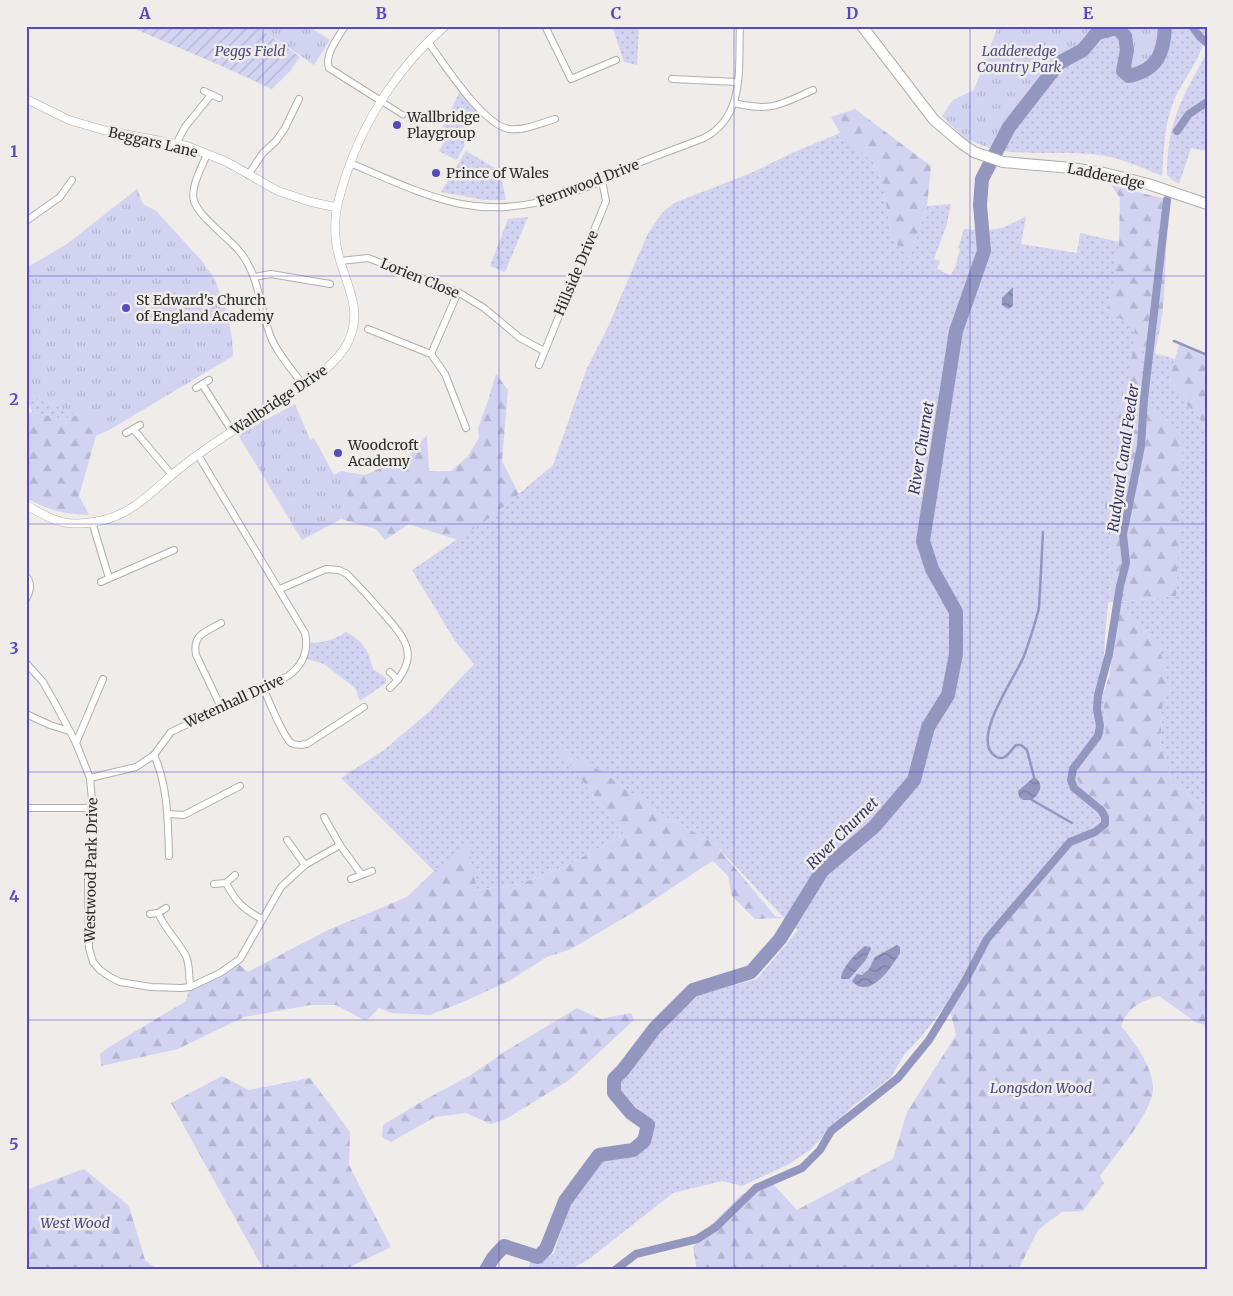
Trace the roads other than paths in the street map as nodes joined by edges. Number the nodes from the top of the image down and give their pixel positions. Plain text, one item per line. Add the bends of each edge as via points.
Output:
1 (345, 26) edge
2 (445, 26) edge
3 (545, 26) edge
4 (740, 26) edge
5 (862, 26) edge
6 (428, 42) junction
7 (616, 60) dead end
8 (672, 79) dead end
9 (737, 82) junction
10 (813, 90) dead end
11 (204, 91) dead end
12 (211, 95) junction
13 (219, 98) dead end
14 (26, 99) edge
15 (298, 99) dead end
16 (381, 101) junction
17 (734, 104) junction
18 (403, 115) dead end
19 (555, 119) dead end
20 (176, 144) junction
21 (207, 154) junction
22 (350, 163) junction
23 (248, 175) junction
24 (72, 180) dead end
25 (602, 181) junction
26 (1207, 204) edge
27 (336, 207) junction
28 (26, 221) edge
29 (340, 261) junction
30 (254, 277) junction
31 (330, 284) dead end
32 (458, 292) junction
33 (368, 329) dead end
34 (544, 351) junction
35 (431, 354) junction
36 (539, 365) dead end
37 (209, 380) dead end
38 (202, 384) junction
39 (304, 386) junction
40 (196, 388) dead end
41 (140, 425) dead end
42 (466, 428) dead end
43 (134, 430) junction
44 (232, 431) junction
45 (126, 433) dead end
46 (198, 455) junction
47 (172, 475) junction
48 (26, 505) edge
49 (92, 522) junction
50 (174, 550) dead end
51 (26, 576) edge
52 (109, 578) junction
53 (101, 582) dead end
54 (280, 589) junction
55 (26, 600) edge
56 (222, 623) dead end
57 (26, 663) edge
58 (390, 672) dead end
59 (103, 679) dead end
60 (398, 680) junction
61 (263, 688) junction
62 (390, 688) dead end
63 (221, 707) junction
64 (364, 707) dead end
65 (26, 714) edge
66 (69, 731) junction
67 (76, 742) junction
68 (154, 755) junction
69 (90, 778) junction
70 (240, 786) dead end
71 (26, 808) edge
72 (93, 808) junction
73 (168, 814) junction
74 (324, 817) dead end
75 (287, 840) dead end
76 (340, 845) junction
77 (169, 856) dead end
78 (305, 865) junction
79 (372, 871) dead end
80 (361, 874) junction
81 (235, 875) dead end
82 (351, 879) dead end
83 (226, 883) junction
84 (214, 884) dead end
85 (166, 908) dead end
86 (158, 913) junction
87 (150, 914) dead end
88 (262, 919) junction
89 (190, 987) junction

1 - 16 street via 328,56 329,68
2 - 6 street, Wallbridge Drive
3 - 7 street via 571,79
4 - 9 street, Fernwood Drive
5 - 26 highway, Ladderedge via 934,120 974,152 1003,162 1104,173
6 - 16 street, Wallbridge Drive
6 - 19 street via 494,124 520,129
8 - 9 street
9 - 17 street, Fernwood Drive
10 - 17 street via 772,107
11 - 12 street
12 - 13 street
12 - 20 street via 184,127
14 - 20 street, Beggars Lane via 69,120
15 - 23 street via 285,128
16 - 18 street
16 - 22 street, Wallbridge Drive
17 - 25 street, Fernwood Drive via 723,124 714,132
20 - 21 street, Beggars Lane
21 - 23 street, Beggars Lane
21 - 30 street via 192,195 194,204 233,243
22 - 25 street, Fernwood Drive via 437,197 460,204 489,207 533,204
22 - 27 street, Wallbridge Drive
23 - 27 street, Beggars Lane via 278,191
24 - 28 street via 60,197
25 - 34 street, Hillside Drive via 606,201
27 - 29 street, Wallbridge Drive via 336,243
29 - 32 street, Lorien Close via 368,258
29 - 39 street, Wallbridge Drive via 352,296 354,328 332,364
30 - 31 street via 271,274
30 - 39 street via 270,336
32 - 34 street, Lorien Close via 484,308 520,338
32 - 35 street
33 - 35 street
34 - 36 street, Hillside Drive
35 - 42 street via 446,374
37 - 38 street
38 - 40 street
38 - 44 street
39 - 44 street, Wallbridge Drive
41 - 43 street
43 - 45 street
43 - 47 street
44 - 46 street, Wallbridge Drive
46 - 47 street, Wallbridge Drive
46 - 54 street, Wetenhall Drive
47 - 49 street, Wallbridge Drive via 133,507
48 - 49 street, Wallbridge Drive via 58,522
49 - 52 street
50 - 52 street
51 - 55 street via 30,592
52 - 53 street
54 - 60 street via 326,569 348,574 404,639 407,664
54 - 61 street, Wetenhall Drive via 305,633 307,648 296,671
56 - 63 street via 199,636 194,646
57 - 66 street, Westwood Park Drive via 43,682
58 - 60 street
59 - 67 street
60 - 62 street
61 - 63 street, Wetenhall Drive
61 - 64 street via 285,734 296,745 307,744
63 - 68 street, Wetenhall Drive via 171,732
65 - 66 street
66 - 67 street, Westwood Park Drive
67 - 69 street, Westwood Park Drive
68 - 69 street, Wetenhall Drive via 136,767
68 - 73 street via 163,782
69 - 72 street, Westwood Park Drive
70 - 73 street via 184,815
71 - 72 street
72 - 89 street, Westwood Park Drive via 88,879 89,948 93,962 120,982 151,988
73 - 77 street
74 - 76 street
75 - 78 street
76 - 78 street, Westwood Park Drive
76 - 80 street
78 - 88 street, Westwood Park Drive via 281,887
79 - 80 street
80 - 82 street
81 - 83 street
83 - 84 street
83 - 88 street via 238,903
85 - 86 street
86 - 87 street
86 - 89 street via 186,957
88 - 89 street, Westwood Park Drive via 240,959

